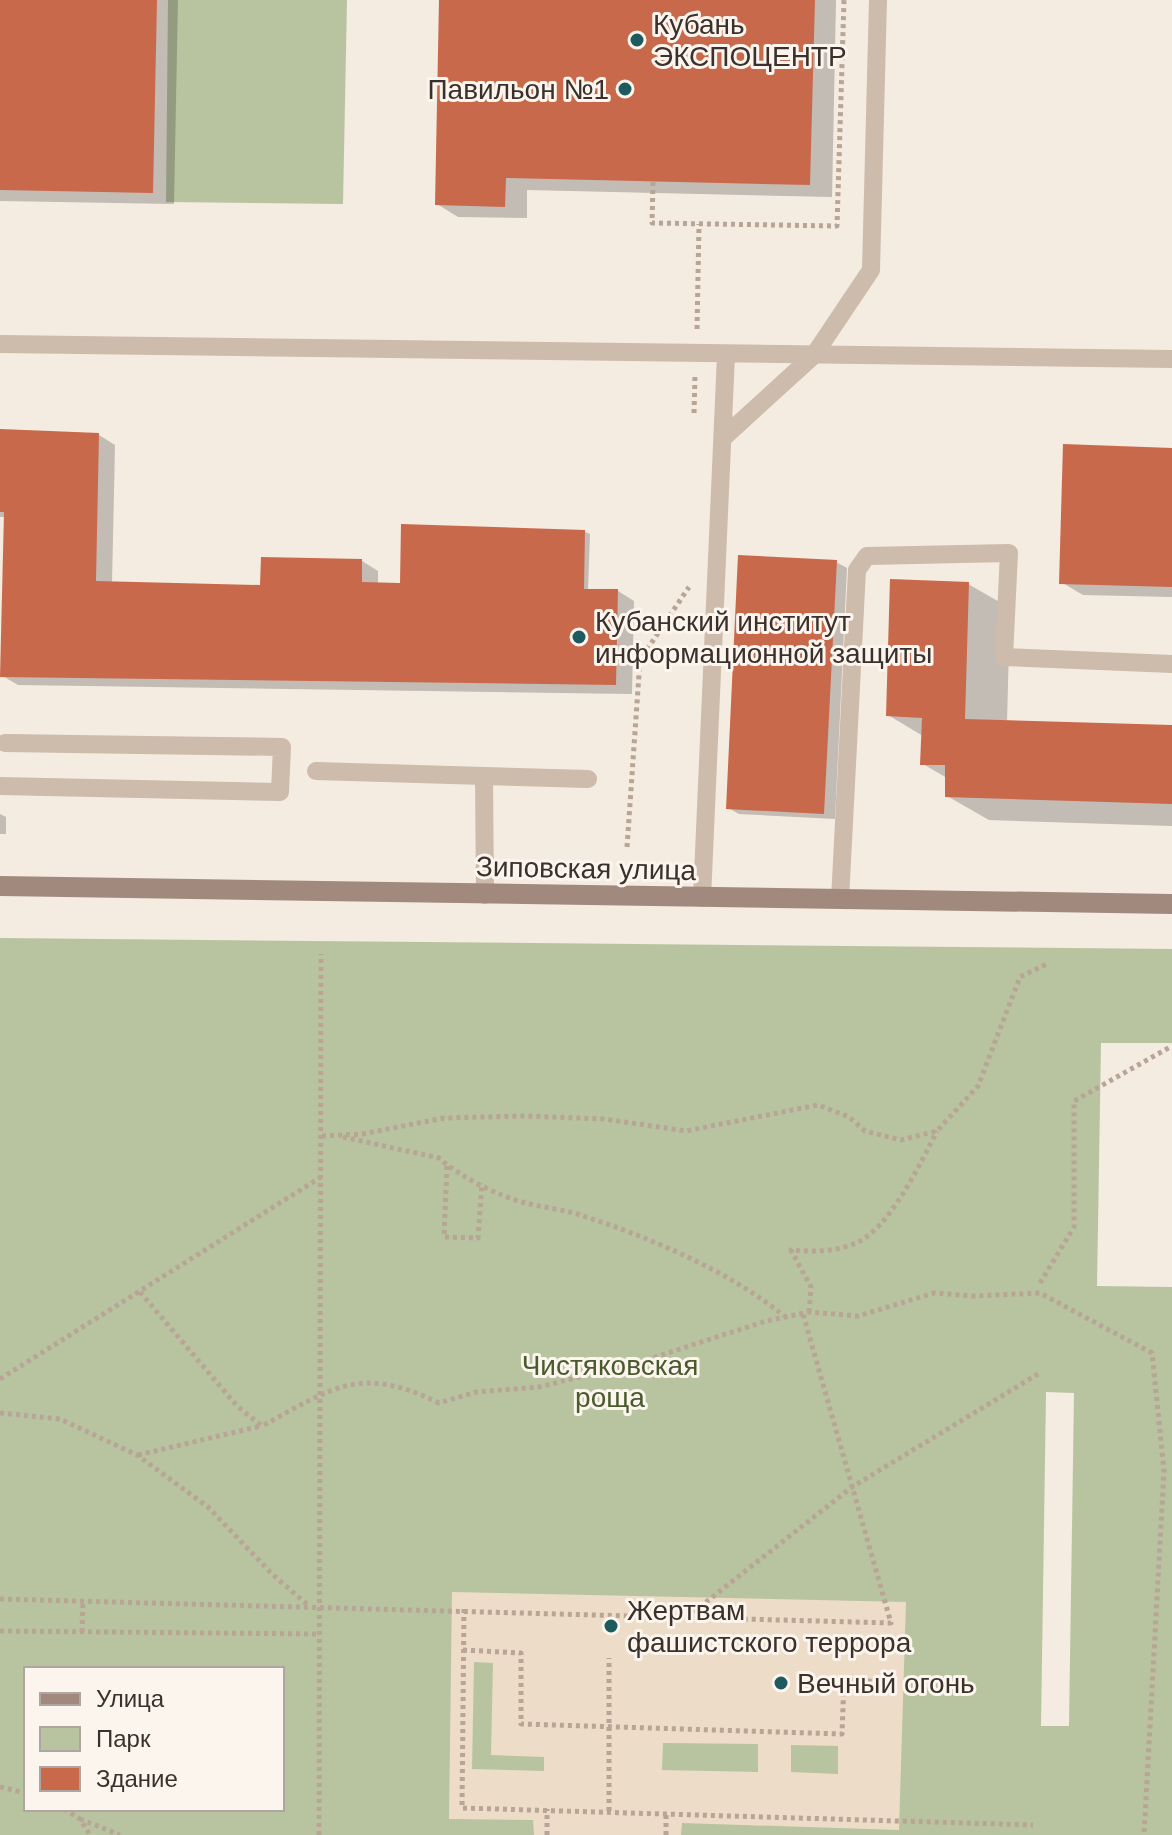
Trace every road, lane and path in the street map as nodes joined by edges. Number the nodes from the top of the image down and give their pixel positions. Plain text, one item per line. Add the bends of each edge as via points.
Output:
1 (844, 0) edge
2 (878, 0) edge
3 (653, 182) dead end
4 (699, 224) junction
5 (0, 344) edge
6 (696, 354) junction
7 (726, 355) junction
8 (814, 355) junction
9 (1172, 359) edge
10 (694, 416) dead end
11 (723, 438) junction
12 (689, 571) dead end
13 (1172, 664) edge
14 (2, 742) edge
15 (316, 771) dead end
16 (484, 776) junction
17 (588, 779) dead end
18 (0, 786) edge
19 (627, 847) dead end
20 (0, 886) edge
21 (485, 895) junction
22 (702, 898) junction
23 (840, 900) junction
24 (1172, 904) edge
25 (321, 954) dead end
26 (1049, 963) dead end
27 (1172, 1046) edge
28 (937, 1131) junction
29 (338, 1135) junction
30 (322, 1136) junction
31 (447, 1165) junction
32 (322, 1177) junction
33 (482, 1183) junction
34 (1040, 1283) dead end
35 (140, 1292) junction
36 (806, 1313) junction
37 (785, 1317) junction
38 (1038, 1374) dead end
39 (0, 1379) edge
40 (323, 1393) junction
41 (0, 1413) edge
42 (262, 1426) junction
43 (137, 1455) junction
44 (852, 1487) junction
45 (0, 1599) edge
46 (83, 1601) junction
47 (309, 1606) junction
48 (320, 1607) junction
49 (464, 1609) junction
50 (686, 1617) junction
51 (0, 1631) edge
52 (82, 1632) junction
53 (320, 1634) junction
54 (463, 1650) junction
55 (609, 1658) dead end
56 (889, 1682) dead end
57 (608, 1727) junction
58 (0, 1787) edge
59 (24, 1793) edge
60 (547, 1809) junction
61 (67, 1811) edge
62 (609, 1811) junction
63 (666, 1813) junction
64 (80, 1819) junction
65 (1033, 1825) dead end
66 (90, 1835) edge
67 (120, 1835) edge
68 (319, 1835) edge
69 (547, 1835) edge
70 (666, 1835) edge
71 (1144, 1835) edge

1 - 4 path via 837,226
2 - 8 lane via 871,270
3 - 4 path via 652,223
4 - 6 path
5 - 6 lane
6 - 7 lane
6 - 10 path
7 - 8 lane
7 - 11 lane
8 - 9 lane
8 - 11 lane
11 - 22 lane
12 - 19 path via 689,587 640,660
13 - 23 lane via 1004,657 1009,553 867,556 857,570
14 - 18 lane via 282,747 280,792
15 - 16 lane
16 - 17 lane
16 - 21 lane
20 - 21 street, Зиповская улица
21 - 22 street, Зиповская улица
22 - 23 street, Зиповская улица
23 - 24 street, Зиповская улица
25 - 30 path
26 - 28 path via 1020,977 978,1086
27 - 34 path via 1074,1101 1074,1227
28 - 29 path via 901,1140 865,1131 849,1117 818,1105 686,1131 604,1119 524,1116 444,1118
28 - 36 path via 893,1209 860,1241 823,1252 791,1250 811,1287
29 - 30 path
29 - 31 path via 439,1158
30 - 32 path
31 - 33 path
31 - 33 path via 444,1237 478,1238
32 - 35 path
32 - 40 path
33 - 37 path via 522,1203 579,1214 648,1240 741,1283
35 - 39 path
35 - 42 path via 237,1406
36 - 37 path
36 - 44 path
36 - 71 path via 858,1316 934,1293 1040,1293 1152,1353 1164,1471
37 - 40 path via 539,1387 476,1392 439,1403 409,1388 357,1381
38 - 44 path
40 - 42 path
40 - 48 path
41 - 43 path via 60,1419
42 - 43 path
43 - 47 path via 208,1507
44 - 50 path
44 - 50 path via 891,1623
45 - 46 path
46 - 47 path
46 - 52 path
47 - 48 path
48 - 49 path
48 - 53 path
49 - 50 path
49 - 54 path
51 - 52 path
52 - 53 path
53 - 68 path
54 - 57 path via 521,1653 521,1724
54 - 60 path via 462,1808
55 - 57 path
56 - 57 path via 844,1680 842,1734
57 - 62 path
58 - 59 path
60 - 62 path
60 - 69 path
61 - 64 path
62 - 63 path
63 - 65 path
63 - 70 path
64 - 66 path
64 - 67 path

